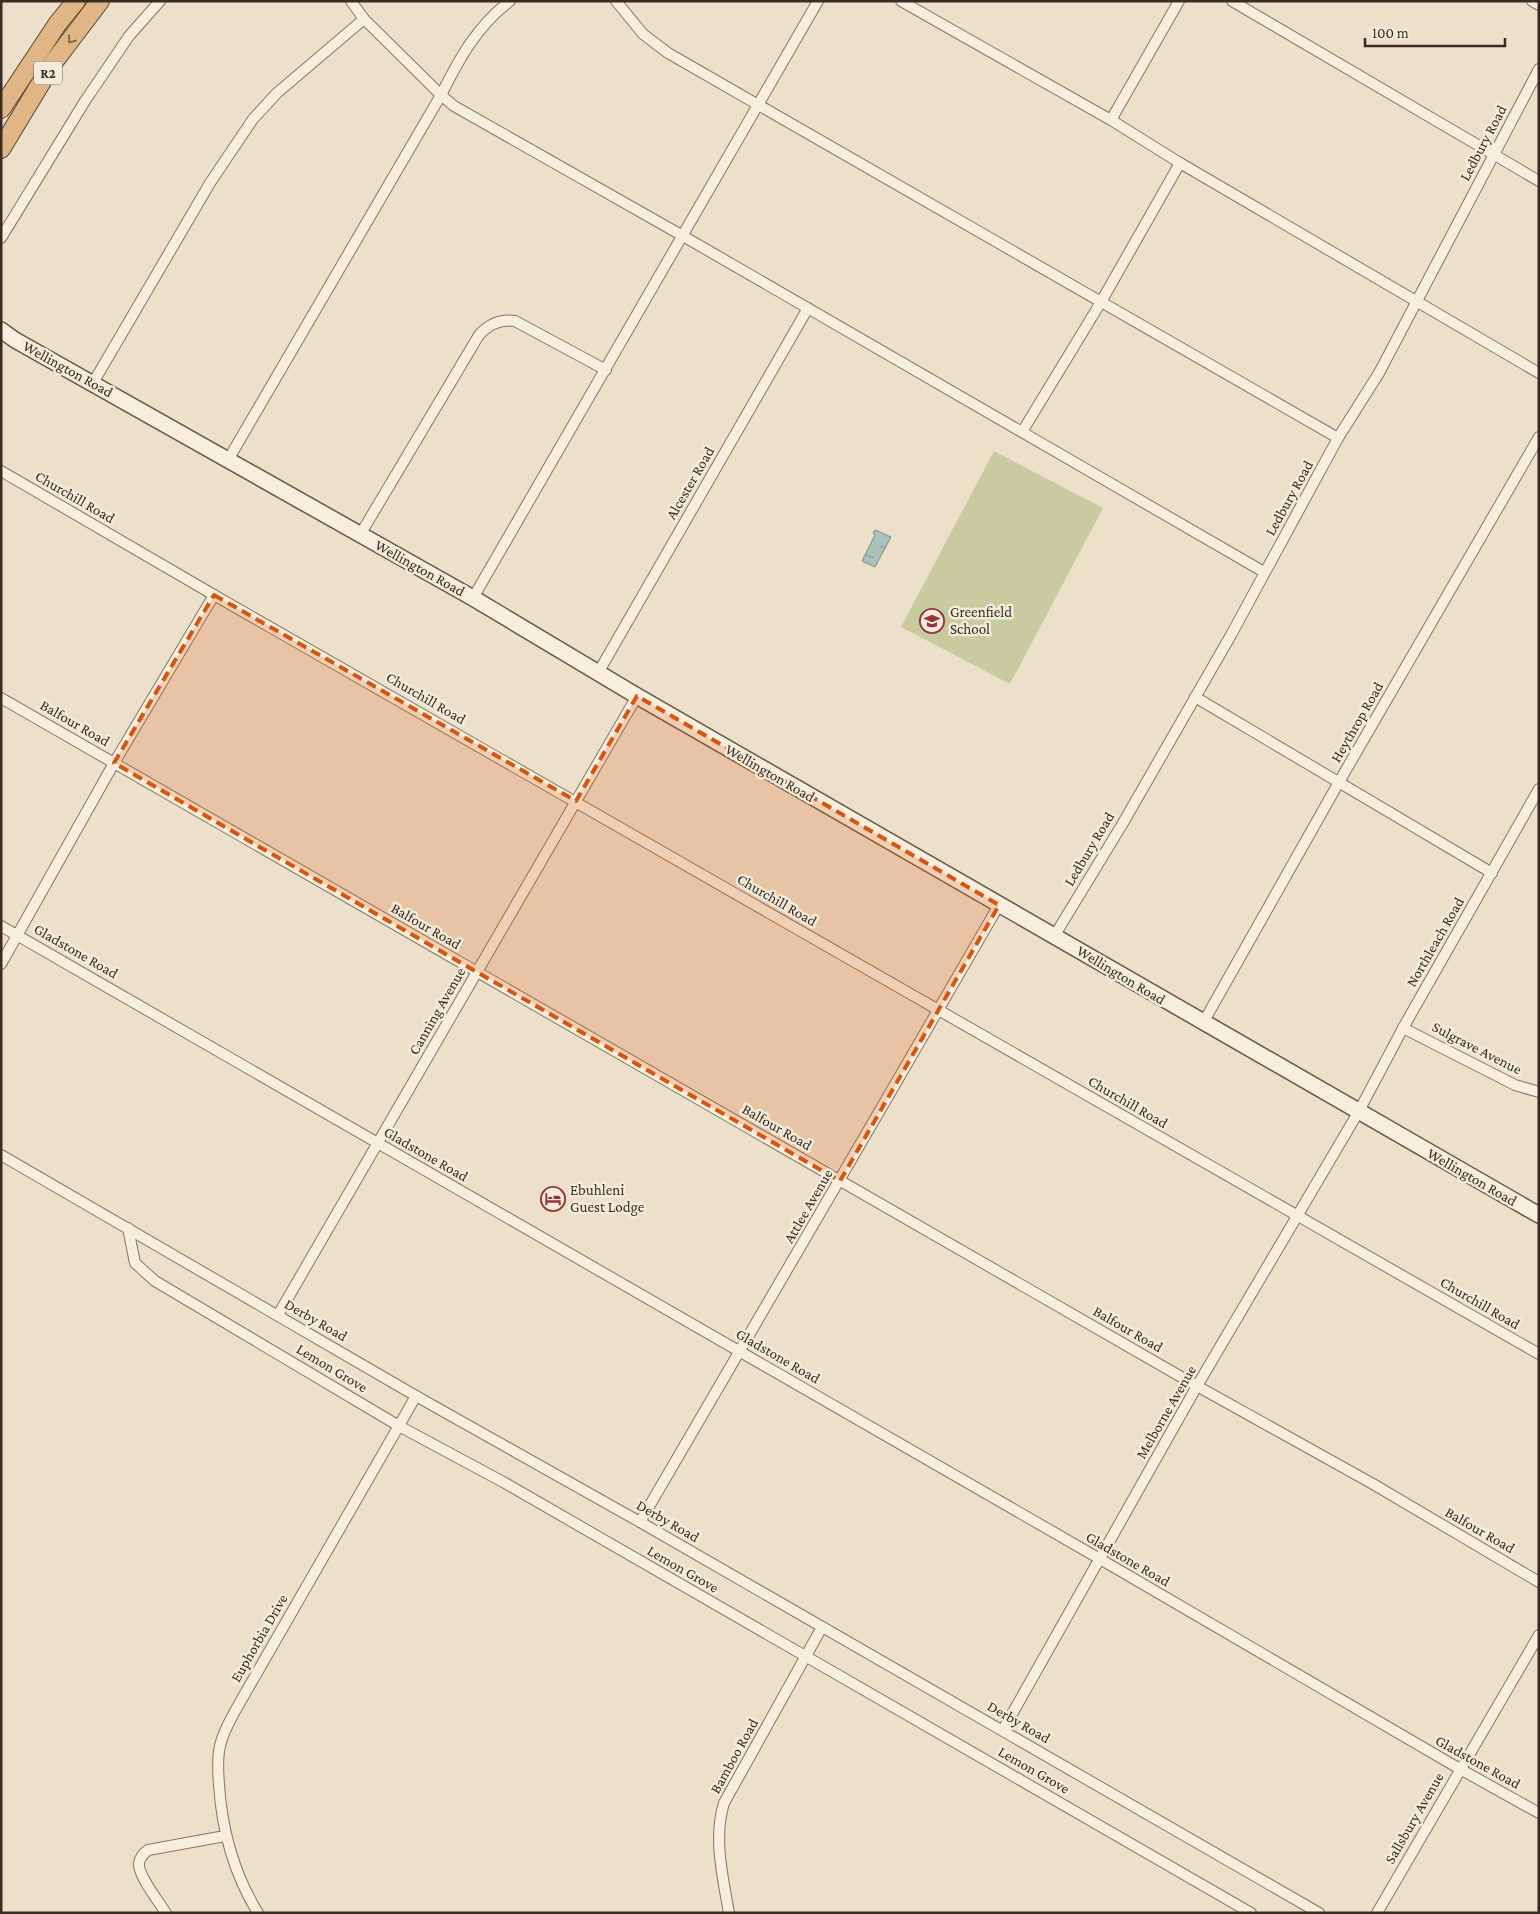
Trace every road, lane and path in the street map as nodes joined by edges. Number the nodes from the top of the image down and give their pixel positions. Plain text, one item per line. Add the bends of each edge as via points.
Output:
1 (76, 1) edge
2 (100, 1) edge
3 (160, 1) edge
4 (351, 1) edge
5 (510, 1) edge
6 (616, 1) edge
7 (818, 1) edge
8 (901, 1) edge
9 (1179, 1) edge
10 (1232, 1) edge
11 (1532, 1) edge
12 (1539, 5) edge
13 (364, 19) junction
14 (1539, 69) edge
15 (441, 95) junction
16 (758, 105) junction
17 (1, 109) edge
18 (1111, 120) junction
19 (1, 149) edge
20 (1493, 154) junction
21 (1180, 163) junction
22 (1539, 181) edge
23 (683, 236) junction
24 (1, 238) edge
25 (1417, 301) junction
26 (1101, 302) junction
27 (808, 308) junction
28 (1, 330) edge
29 (606, 370) junction
30 (1539, 373) edge
31 (93, 383) junction
32 (1022, 432) junction
33 (1539, 437) edge
34 (1338, 438) junction
35 (228, 460) junction
36 (1, 471) edge
37 (360, 535) junction
38 (1264, 572) junction
39 (214, 595) junction
40 (473, 598) junction
41 (598, 673) junction
42 (637, 696) junction
43 (1195, 697) junction
44 (1, 698) edge
45 (114, 763) junction
46 (1339, 782) junction
47 (1539, 789) edge
48 (576, 801) junction
49 (1492, 873) junction
50 (999, 905) junction
51 (1, 926) edge
52 (18, 935) junction
53 (1055, 935) junction
54 (1, 964) edge
55 (476, 972) junction
56 (939, 1010) junction
57 (1203, 1023) junction
58 (1403, 1028) junction
59 (1539, 1092) edge
60 (1359, 1112) junction
61 (378, 1144) junction
62 (1, 1155) edge
63 (840, 1180) junction
64 (1539, 1215) edge
65 (1297, 1217) junction
66 (128, 1228) junction
67 (278, 1316) junction
68 (740, 1351) junction
69 (1539, 1354) edge
70 (1197, 1386) junction
71 (416, 1396) junction
72 (399, 1426) junction
73 (640, 1522) junction
74 (1100, 1559) junction
75 (1539, 1582) edge
76 (822, 1626) junction
77 (1539, 1635) edge
78 (806, 1657) junction
79 (1002, 1730) junction
80 (1460, 1769) junction
81 (1539, 1813) edge
82 (225, 1836) junction
83 (166, 1913) edge
84 (258, 1913) edge
85 (729, 1913) edge
86 (1251, 1913) edge
87 (1319, 1913) edge
88 (1377, 1913) edge

1 - 17 highway, R2
2 -> 19 highway, R2 via 53,63
3 - 24 street via 129,36 85,101
4 - 13 street
5 - 15 street via 495,12 475,35
6 - 16 street via 643,34 668,53
7 - 16 street
8 - 18 street
9 - 18 street
10 - 20 street
11 - 12 street
13 - 15 street
13 - 31 street via 277,93 253,119 210,182
14 - 20 street, Ledbury Road
15 - 23 street via 454,106
15 - 35 street
16 - 23 street
16 - 26 street
18 - 21 street
20 - 22 street
20 - 25 street, Ledbury Road
21 - 25 street
21 - 26 street
23 - 27 street
23 - 29 street
25 - 30 street
25 - 34 street, Ledbury Road via 1379,373
26 - 32 street
26 - 34 street
27 - 32 street
27 - 41 street, Alcester Road
28 - 31 main road, Wellington Road
29 - 37 street via 515,321 501,321 485,328
29 - 40 street
31 - 35 main road, Wellington Road
32 - 38 street
33 - 46 street, Heythrop Road
34 - 38 street, Ledbury Road
35 - 37 main road, Wellington Road
36 - 39 street, Churchill Road
37 - 40 main road, Wellington Road
38 - 43 street, Ledbury Road
39 - 45 street
39 - 48 street, Churchill Road
40 - 41 main road, Wellington Road
41 - 42 main road, Wellington Road
42 - 48 street, Canning Avenue
42 - 50 main road, Wellington Road
43 - 46 street
43 - 53 street, Ledbury Road
44 - 45 street, Balfour Road
45 - 52 street
45 - 55 street, Balfour Road
46 - 49 street
46 - 57 street, Heythrop Road
47 - 49 street, Northleach Road
48 - 55 street, Canning Avenue
48 - 56 street, Churchill Road
49 - 58 street, Northleach Road
50 - 53 main road, Wellington Road
50 - 56 street, Attlee Avenue
51 - 52 street, Gladstone Road
52 - 54 street
52 - 61 street, Gladstone Road
53 - 57 main road, Wellington Road
55 - 61 street, Canning Avenue
55 - 63 street, Balfour Road
56 - 63 street, Attlee Avenue
56 - 65 street, Churchill Road
57 - 60 main road, Wellington Road
58 - 59 street, Sulgrave Avenue via 1515,1085
58 - 60 street, Northleach Road
60 - 64 main road, Wellington Road
60 - 65 street, Melborne Avenue
61 - 67 street, Canning Avenue
61 - 68 street, Gladstone Road
62 - 66 street, Derby Road
63 - 68 street, Attlee Avenue
63 - 70 street, Balfour Road
65 - 69 street, Churchill Road
65 - 70 street, Melborne Avenue
66 - 67 street, Derby Road
66 - 72 street, Lemon Grove via 135,1263 155,1281
67 - 71 street, Derby Road
68 - 73 street, Attlee Avenue
68 - 74 street, Gladstone Road
70 - 74 street, Melborne Avenue
70 - 75 street, Balfour Road
71 - 72 street, Euphorbia Drive
71 - 73 street, Derby Road
72 - 78 street, Lemon Grove via 505,1483
72 - 82 street, Euphorbia Drive via 227,1726 220,1747 218,1770
73 - 76 street, Derby Road
74 - 79 street, Melborne Avenue
74 - 80 street, Gladstone Road
76 - 78 street, Bamboo Road
76 - 79 street, Derby Road
77 - 80 street, Sallsbury Avenue
78 - 85 street, Bamboo Road via 724,1803 719,1842
78 - 86 street, Lemon Grove
79 - 87 street, Derby Road
80 - 81 street, Gladstone Road
80 - 88 street, Sallsbury Avenue
82 - 83 street via 148,1850 142,1855 139,1870
82 - 84 street, Euphorbia Drive

